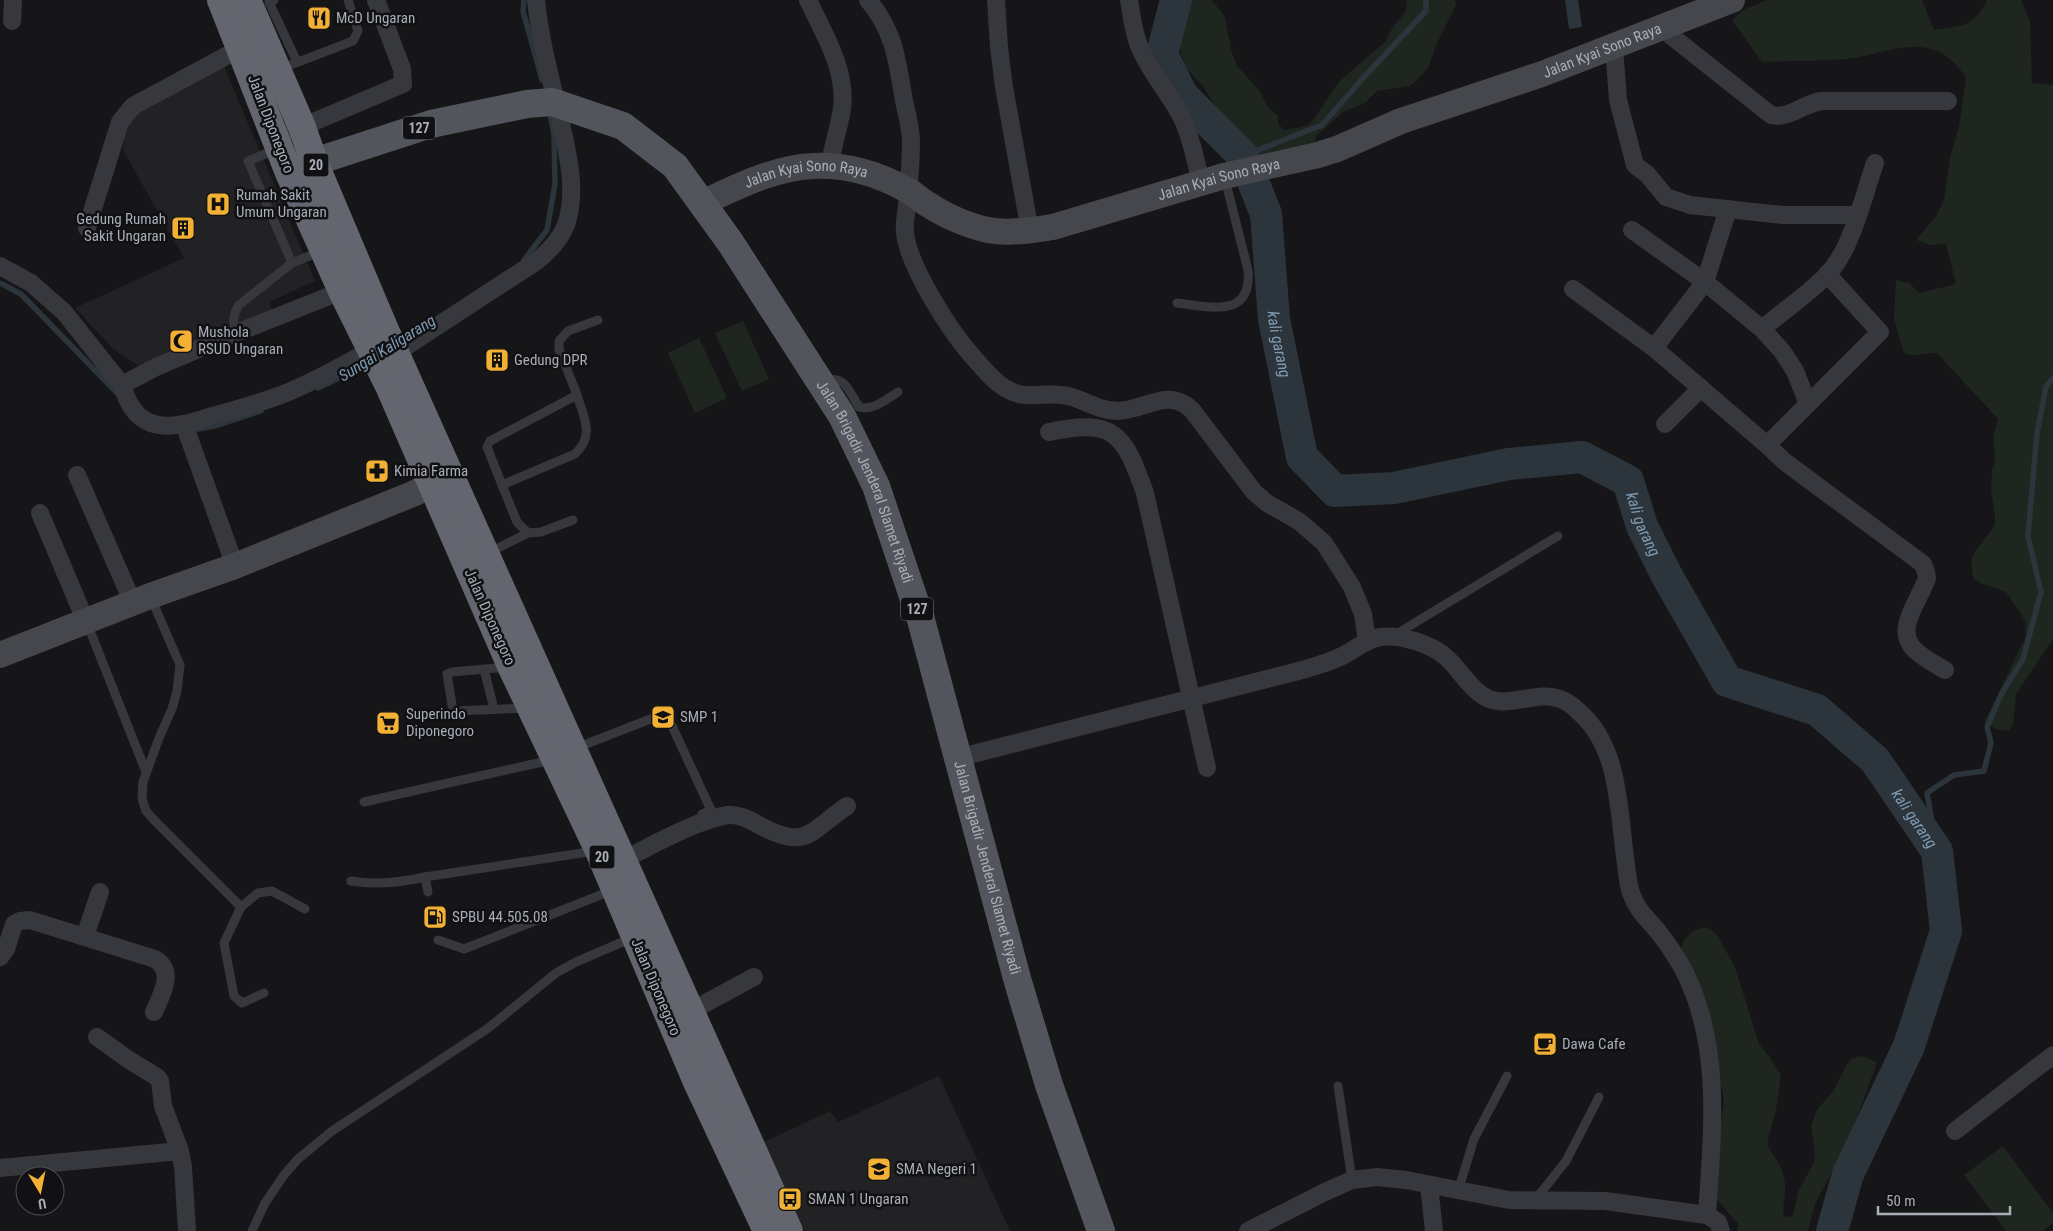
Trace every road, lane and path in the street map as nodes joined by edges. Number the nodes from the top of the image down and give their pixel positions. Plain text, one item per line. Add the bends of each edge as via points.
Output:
1 (13, 0) edge
2 (221, 0) edge
3 (246, 0) edge
4 (274, 0) edge
5 (348, 0) edge
6 (376, 0) edge
7 (536, 0) edge
8 (808, 0) edge
9 (868, 0) edge
10 (996, 0) edge
11 (1129, 0) edge
12 (1732, 0) edge
13 (12, 22) dead end
14 (1660, 27) junction
15 (1614, 47) junction
16 (242, 48) junction
17 (287, 66) junction
18 (1948, 101) dead end
19 (545, 103) junction
20 (302, 127) junction
21 (281, 153) junction
22 (314, 162) junction
23 (1875, 163) dead end
24 (830, 166) junction
25 (1223, 177) junction
26 (908, 190) junction
27 (702, 203) junction
28 (1728, 209) junction
29 (1857, 215) junction
30 (87, 228) dead end
31 (1632, 230) dead end
32 (1030, 231) junction
33 (324, 250) junction
34 (292, 263) junction
35 (0, 266) edge
36 (1827, 274) junction
37 (1706, 282) junction
38 (1574, 289) dead end
39 (342, 291) junction
40 (1177, 303) dead end
41 (598, 320) dead end
42 (1762, 329) junction
43 (236, 333) junction
44 (384, 347) junction
45 (1654, 348) junction
46 (821, 383) junction
47 (122, 385) junction
48 (1701, 388) junction
49 (898, 392) dead end
50 (577, 395) junction
51 (1808, 404) junction
52 (184, 424) junction
53 (1665, 424) dead end
54 (1049, 432) dead end
55 (1767, 446) junction
56 (77, 475) dead end
57 (441, 480) junction
58 (502, 485) junction
59 (40, 513) dead end
60 (573, 520) dead end
61 (528, 533) junction
62 (1558, 536) dead end
63 (476, 560) junction
64 (234, 566) junction
65 (142, 599) junction
66 (86, 622) junction
67 (1391, 637) junction
68 (1368, 641) junction
69 (0, 656) edge
70 (511, 666) junction
71 (484, 669) junction
72 (1945, 670) dead end
73 (1192, 698) junction
74 (530, 708) junction
75 (494, 709) junction
76 (564, 754) junction
77 (957, 758) junction
78 (1208, 768) dead end
79 (146, 772) junction
80 (364, 802) dead end
81 (847, 806) dead end
82 (617, 863) junction
83 (425, 877) junction
84 (351, 881) dead end
85 (100, 892) dead end
86 (428, 892) dead end
87 (241, 907) junction
88 (305, 909) dead end
89 (85, 936) junction
90 (634, 937) junction
91 (438, 940) dead end
92 (0, 957) edge
93 (754, 977) dead end
94 (264, 993) dead end
95 (691, 1011) junction
96 (154, 1012) dead end
97 (97, 1037) dead end
98 (2053, 1056) edge
99 (1507, 1076) dead end
100 (1338, 1086) dead end
101 (1599, 1097) dead end
102 (1954, 1131) dead end
103 (180, 1151) junction
104 (0, 1168) edge
105 (1352, 1180) junction
106 (1429, 1185) junction
107 (1458, 1191) junction
108 (1535, 1200) junction
109 (1708, 1215) junction
110 (1256, 1229) edge
111 (187, 1231) edge
112 (252, 1231) edge
113 (767, 1231) edge
114 (789, 1231) edge
115 (1101, 1231) edge
116 (1434, 1231) edge
117 (1721, 1231) edge

1 - 13 street
2 - 16 highway, Jalan Diponegoro / 20
3 - 17 highway, Jalan Diponegoro / 20
4 - 17 lane via 269,2
5 - 17 lane via 358,31 353,41
6 - 20 street via 402,69 403,84
7 - 19 street via 543,41
8 - 24 street via 841,79 842,110
9 - 26 street via 885,23 897,59 911,140
10 - 32 street via 1004,86
11 - 25 street via 1139,48 1172,99 1192,144
12 - 14 street, Jalan Kyai Sono Raya
14 - 15 street, Jalan Kyai Sono Raya
14 - 18 street via 1771,115 1786,116 1802,106 1821,101
15 - 25 street, Jalan Kyai Sono Raya via 1401,120 1337,149 1303,160
15 - 28 street via 1618,100 1635,165 1666,197 1690,205
16 - 21 highway, Jalan Diponegoro / 20
16 - 30 street via 133,106 120,122
17 - 20 highway, Jalan Diponegoro / 20
19 - 22 main road, 127 via 431,124
19 - 27 main road, Jalan Brigadir Jenderal Slamet Riyadi / 127 via 623,126 675,166
19 - 44 street via 570,162 570,207 561,235 537,261
20 - 21 street
20 - 22 highway, Jalan Diponegoro / 20
21 - 22 main road
21 - 33 highway, Jalan Diponegoro / 20
21 - 34 lane via 248,161
22 - 44 highway, Jalan Diponegoro / 20
23 - 29 street
24 - 26 street, Jalan Kyai Sono Raya via 869,173
24 - 27 street, Jalan Kyai Sono Raya via 798,167 773,173
25 - 32 street, Jalan Kyai Sono Raya via 1080,220
25 - 40 lane via 1246,260 1249,284 1244,297 1234,304 1218,307
26 - 32 street, Jalan Kyai Sono Raya via 930,206 968,224 988,230
26 - 68 street via 905,232 917,270 937,306 971,355 991,377 1015,394 1060,394 1115,411 1172,399 1183,402 1254,492 1300,522 1324,543 1352,588 1363,614
27 - 46 main road, Jalan Brigadir Jenderal Slamet Riyadi / 127
28 - 29 street via 1783,215
28 - 37 street
29 - 36 street via 1838,260
31 - 37 street
33 - 34 lane
33 - 39 highway, Jalan Diponegoro / 20
34 - 43 lane via 239,306 233,320
35 - 47 street via 31,283 64,312
36 - 42 street
36 - 51 street via 1880,332
37 - 42 street
37 - 45 street
38 - 45 street
39 - 43 street
39 - 44 highway, Jalan Diponegoro / 20
41 - 50 lane via 568,331 559,341
42 - 51 street via 1795,371
43 - 47 street
44 - 52 street via 282,395
44 - 57 highway, Jalan Diponegoro / 20
45 - 48 street
46 - 49 lane via 835,378 840,380 859,408 865,409
46 - 77 main road, Jalan Brigadir Jenderal Slamet Riyadi / 127 via 842,416 876,486 921,620
47 - 52 street via 129,404 142,418 164,426
48 - 53 street
48 - 55 street
50 - 58 lane via 588,429 581,448 575,454
50 - 58 lane via 490,442 487,447
51 - 55 street
52 - 64 street
54 - 73 street via 1076,426 1108,430 1129,454 1145,493
55 - 72 street via 1923,564 1927,578 1907,622 1905,634 1915,650
56 - 65 street
57 - 63 highway, Jalan Diponegoro / 20
57 - 64 street
58 - 61 lane via 517,522
59 - 66 street
60 - 61 lane via 541,532
61 - 63 lane
62 - 67 lane
63 - 70 highway, Jalan Diponegoro / 20
63 - 76 highway, Jalan Diponegoro / 20
64 - 65 street
65 - 66 street
65 - 79 lane via 180,665 172,709
66 - 69 street
66 - 79 lane
67 - 68 street
67 - 109 street via 1435,650 1446,657 1482,695 1494,701 1549,696 1561,699 1586,718 1597,732 1611,764 1630,891 1637,908 1660,934 1686,975 1703,1022 1712,1088
68 - 73 street via 1343,656 1306,669
70 - 71 lane
70 - 74 highway, Jalan Diponegoro / 20
71 - 75 lane
71 - 75 lane via 447,674 453,711
73 - 77 street
73 - 78 street
74 - 75 lane
74 - 76 highway, Jalan Diponegoro / 20
76 - 80 lane
76 - 82 highway, Jalan Diponegoro / 20
76 - 82 lane via 666,713 712,810
77 - 115 main road, Jalan Brigadir Jenderal Slamet Riyadi / 127 via 1049,1085
79 - 87 lane via 142,799 146,810
81 - 82 street via 822,827 794,838 784,837 741,816 730,815 700,824
82 - 83 lane
82 - 90 highway, Jalan Diponegoro / 20
82 - 91 lane via 464,948
82 - 95 highway, Jalan Diponegoro / 20
83 - 84 lane via 400,883
83 - 86 lane
85 - 89 street
87 - 88 lane via 258,893 272,891
87 - 94 lane via 224,943 234,996 242,1004
89 - 92 street via 37,922 20,921 11,929
89 - 96 street via 159,962 165,970 166,985
90 - 112 lane via 556,973 487,1029 332,1130 298,1158 284,1175 264,1203
90 - 113 highway, Jalan Diponegoro / 20
93 - 95 street
95 - 114 highway, Jalan Diponegoro / 20
97 - 103 street via 158,1077 164,1106
98 - 102 street
99 - 107 lane via 1474,1139
100 - 105 lane
101 - 108 lane via 1566,1161
103 - 104 street
103 - 111 street
105 - 106 street via 1377,1177
105 - 110 street
106 - 107 street
106 - 116 street
107 - 108 street via 1509,1200
108 - 109 street via 1605,1201
109 - 117 street via 1718,1222

